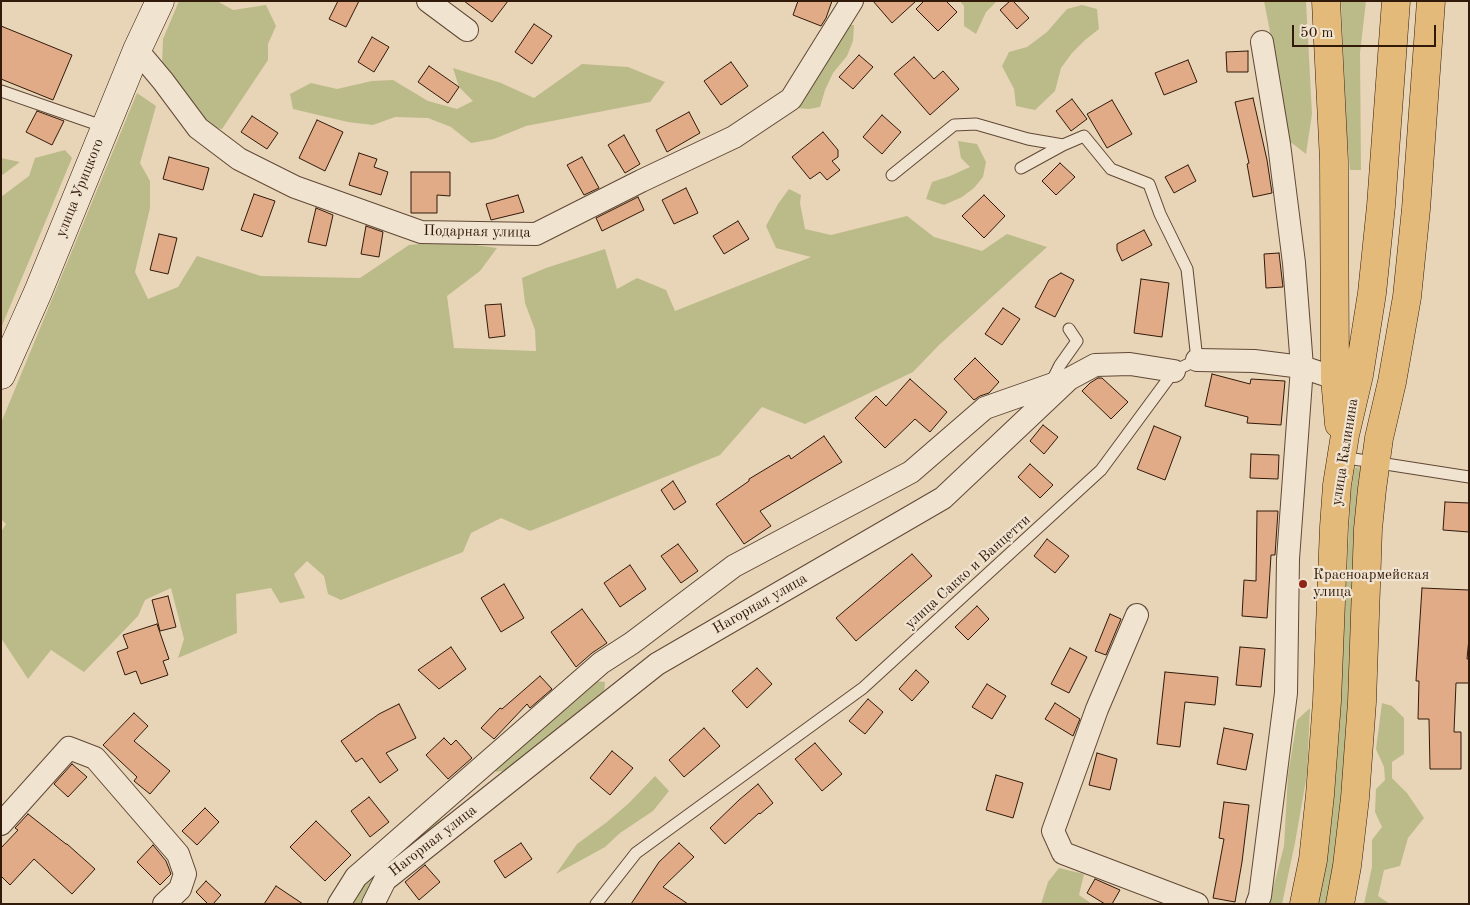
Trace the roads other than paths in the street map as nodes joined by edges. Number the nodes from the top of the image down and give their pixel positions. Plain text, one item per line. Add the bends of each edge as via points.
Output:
1 (160, 1) edge
2 (428, 1) edge
3 (852, 1) edge
4 (1326, 1) edge
5 (1396, 1) edge
6 (1431, 1) edge
7 (467, 30) dead end
8 (1262, 42) dead end
9 (137, 50) junction
10 (1, 91) edge
11 (105, 127) junction
12 (1063, 145) junction
13 (1021, 168) dead end
14 (892, 175) dead end
15 (1069, 329) dead end
16 (1197, 360) junction
17 (1302, 367) junction
18 (1174, 371) junction
19 (1, 375) edge
20 (1335, 378) junction
21 (1060, 382) junction
22 (1342, 453) junction
23 (1376, 462) junction
24 (1469, 477) edge
25 (1137, 615) dead end
26 (1, 824) edge
27 (164, 904) edge
28 (339, 904) edge
29 (373, 904) edge
30 (596, 904) edge
31 (1197, 904) edge
32 (1257, 904) edge
33 (1304, 904) edge
34 (1340, 904) edge

1 - 9 main road, улица Урицкого
2 - 7 street
3 - 9 street, Подарная улица via 791,99 734,137 536,234 420,232 295,187 239,159 198,128
4 - 20 main road via 1334,161
5 - 22 main road, улица Калинина via 1374,275
6 - 23 main road, улица Калинина via 1407,297
8 - 17 street via 1294,263
9 - 11 main road, улица Урицкого
10 - 11 lane
11 - 19 main road, улица Урицкого
12 - 13 lane
12 - 14 lane via 1028,140 976,124 954,125
12 - 16 lane via 1084,136 1111,169 1148,184 1187,269
15 - 21 lane via 1077,341 1060,365
16 - 17 street via 1254,361
16 - 18 lane, улица Сакко и Ванцетти
17 - 20 street
17 - 32 street via 1288,559 1286,693
18 - 21 street, Нагорная улица via 1130,364 1096,365
18 - 30 lane, улица Сакко и Ванцетти via 1101,470 1074,495 863,688 636,853
20 - 22 main road
21 - 28 street via 986,408 911,472 734,566 602,663 356,877
21 - 29 street, Нагорная улица via 943,498 657,664 385,880
22 - 23 lane
22 - 33 main road, улица Калинина via 1335,504 1320,795 1313,860
23 - 24 lane
23 - 34 main road, улица Калинина via 1368,529 1355,798
25 - 31 street via 1097,709 1053,831 1063,853
26 - 27 street via 69,748 95,758 178,854 185,874 180,889

